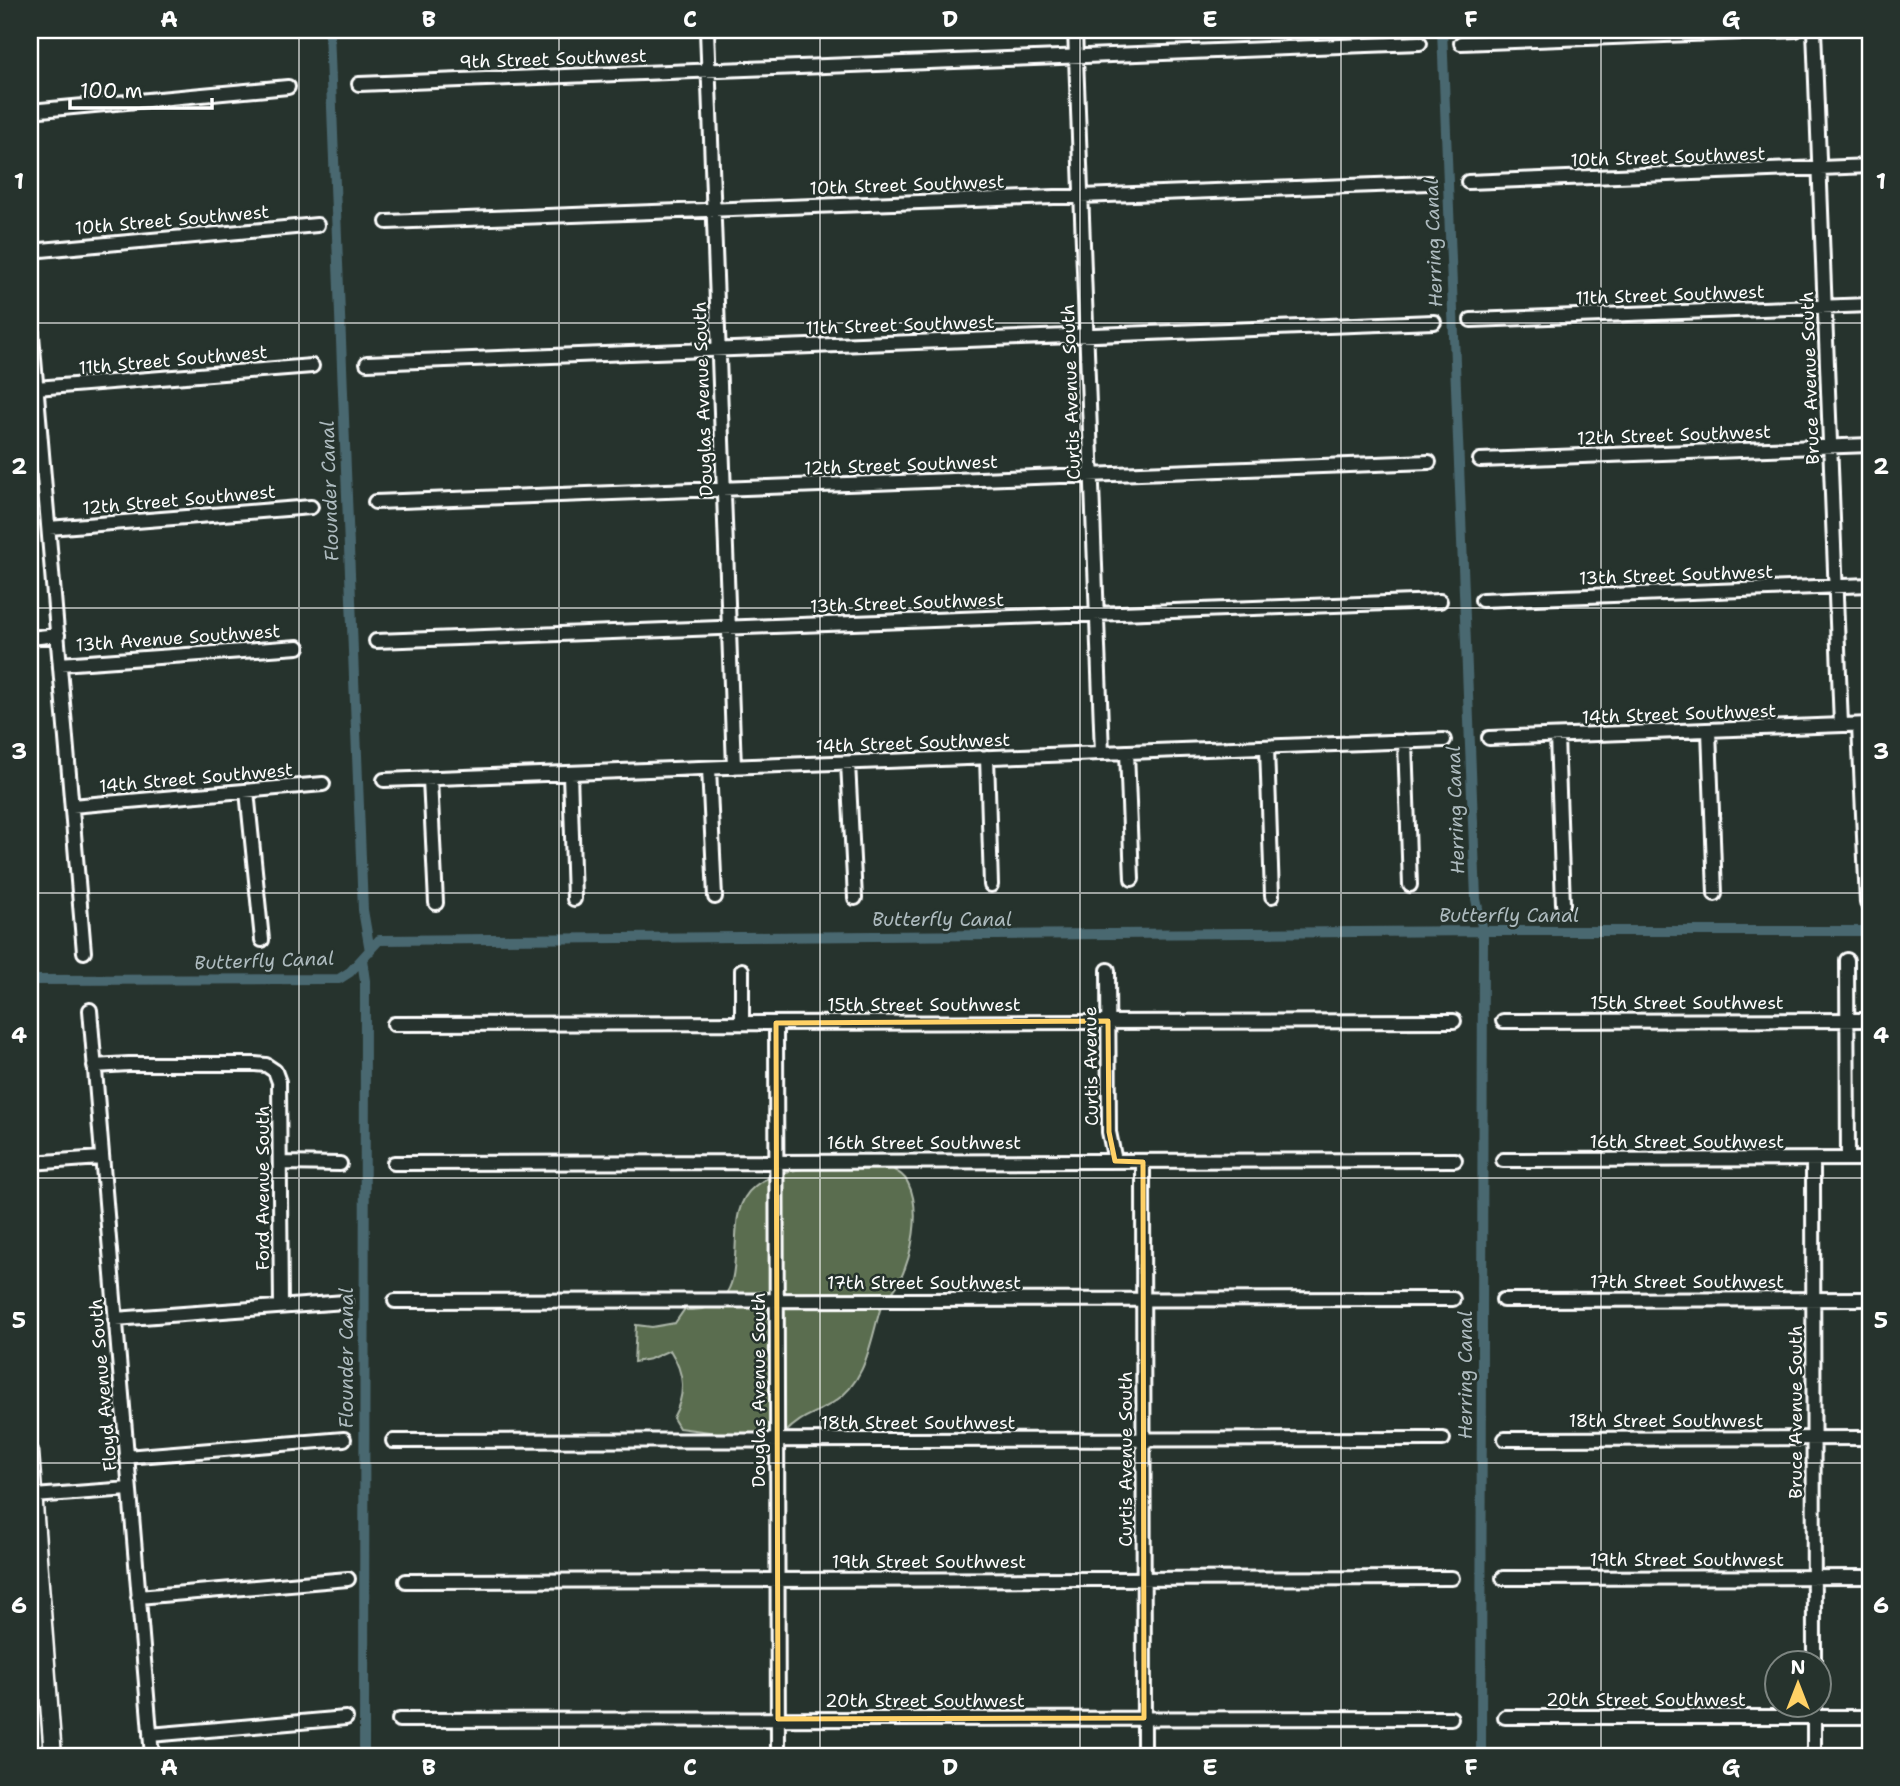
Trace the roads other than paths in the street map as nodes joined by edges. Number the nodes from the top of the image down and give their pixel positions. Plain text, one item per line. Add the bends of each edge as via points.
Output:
1 (707, 30) edge
2 (1075, 30) edge
3 (1796, 30) edge
4 (1814, 30) edge
5 (1420, 43) dead end
6 (1461, 43) dead end
7 (1076, 57) junction
8 (708, 71) junction
9 (359, 84) dead end
10 (288, 87) dead end
11 (30, 111) edge
12 (1870, 166) edge
13 (1819, 168) junction
14 (1468, 182) dead end
15 (1429, 183) dead end
16 (1081, 196) junction
17 (714, 210) junction
18 (387, 222) dead end
19 (317, 225) dead end
20 (30, 251) edge
21 (1870, 305) edge
22 (1824, 307) junction
23 (30, 311) edge
24 (1471, 320) dead end
25 (1434, 322) dead end
26 (1086, 335) junction
27 (719, 349) junction
28 (367, 363) dead end
29 (312, 366) dead end
30 (36, 388) junction
31 (1870, 445) edge
32 (1830, 447) junction
33 (1480, 460) dead end
34 (1429, 462) dead end
35 (1091, 475) junction
36 (724, 489) junction
37 (374, 502) dead end
38 (311, 507) dead end
39 (49, 528) junction
40 (1870, 585) edge
41 (1835, 587) junction
42 (1482, 600) dead end
43 (1440, 601) dead end
44 (1097, 613) junction
45 (729, 627) junction
46 (58, 635) junction
47 (30, 638) edge
48 (376, 641) dead end
49 (298, 647) dead end
50 (60, 664) junction
51 (1865, 724) edge
52 (1841, 725) junction
53 (1709, 730) junction
54 (1557, 736) junction
55 (1489, 738) dead end
56 (1444, 740) dead end
57 (1405, 741) junction
58 (1267, 747) junction
59 (1127, 752) junction
60 (1102, 753) junction
61 (988, 757) junction
62 (848, 763) junction
63 (734, 767) junction
64 (709, 768) junction
65 (570, 773) junction
66 (430, 779) junction
67 (384, 780) dead end
68 (323, 784) dead end
69 (247, 791) junction
70 (72, 806) junction
71 (1132, 880) dead end
72 (991, 885) dead end
73 (1409, 885) dead end
74 (1715, 894) dead end
75 (1272, 896) dead end
76 (715, 897) dead end
77 (855, 898) dead end
78 (574, 899) dead end
79 (436, 903) dead end
80 (1867, 903) dead end
81 (1563, 904) dead end
82 (262, 940) dead end
83 (84, 952) dead end
84 (1847, 960) dead end
85 (741, 970) dead end
86 (1108, 970) dead end
87 (90, 1010) dead end
88 (1848, 1020) junction
89 (1870, 1020) edge
90 (1108, 1021) junction
91 (1454, 1021) dead end
92 (1503, 1021) dead end
93 (742, 1023) junction
94 (776, 1023) junction
95 (394, 1024) dead end
96 (94, 1066) junction
97 (101, 1158) junction
98 (1848, 1159) junction
99 (1870, 1159) edge
100 (1455, 1160) dead end
101 (1503, 1160) dead end
102 (1813, 1160) junction
103 (1115, 1161) junction
104 (776, 1162) junction
105 (1143, 1162) junction
106 (30, 1163) edge
107 (281, 1163) junction
108 (394, 1163) dead end
109 (341, 1164) dead end
110 (1453, 1299) dead end
111 (1814, 1299) junction
112 (1870, 1299) edge
113 (1144, 1300) junction
114 (1503, 1300) dead end
115 (395, 1301) dead end
116 (777, 1301) junction
117 (345, 1302) dead end
118 (281, 1306) junction
119 (115, 1320) junction
120 (1814, 1438) junction
121 (1870, 1438) edge
122 (344, 1439) dead end
123 (1443, 1439) dead end
124 (1505, 1439) dead end
125 (1144, 1440) junction
126 (393, 1441) dead end
127 (777, 1441) junction
128 (30, 1452) edge
129 (126, 1457) junction
130 (129, 1489) junction
131 (32, 1496) edge
132 (30, 1576) edge
133 (1870, 1577) edge
134 (348, 1578) dead end
135 (1452, 1578) dead end
136 (1503, 1578) dead end
137 (1814, 1578) junction
138 (1144, 1579) junction
139 (777, 1580) junction
140 (406, 1581) dead end
141 (138, 1597) junction
142 (1814, 1650) edge
143 (48, 1691) junction
144 (1764, 1712) edge
145 (1834, 1713) edge
146 (1505, 1717) dead end
147 (1870, 1717) edge
148 (346, 1718) dead end
149 (1144, 1718) junction
150 (1451, 1718) dead end
151 (778, 1719) junction
152 (399, 1720) dead end
153 (1814, 1720) edge
154 (150, 1735) junction
155 (53, 1756) edge
156 (152, 1756) edge
157 (778, 1756) edge
158 (1144, 1756) edge
159 (1814, 1756) edge

1 - 8 street, Douglas Avenue South
2 - 7 street, Curtis Avenue South
3 - 6 street
4 - 13 street, Bruce Avenue South
5 - 7 street, 9th Street Southwest
7 - 8 street, 9th Street Southwest
7 - 16 street, Curtis Avenue South
8 - 9 street, 9th Street Southwest
8 - 17 street, Douglas Avenue South
10 - 11 street
12 - 13 street, 10th Street Southwest
13 - 14 street, 10th Street Southwest
13 - 22 street, Bruce Avenue South
15 - 16 street, 10th Street Southwest
16 - 17 street, 10th Street Southwest
16 - 26 street, Curtis Avenue South
17 - 18 street, 10th Street Southwest
17 - 27 street, Douglas Avenue South
19 - 20 street, 10th Street Southwest
21 - 22 street, 11th Street Southwest
22 - 24 street, 11th Street Southwest
22 - 32 street, Bruce Avenue South
23 - 30 street
25 - 26 street, 11th Street Southwest
26 - 27 street, 11th Street Southwest
26 - 35 street, Curtis Avenue South
27 - 28 street, 11th Street Southwest
27 - 36 street, Douglas Avenue South
29 - 30 street, 11th Street Southwest
30 - 39 street
31 - 32 street, 12th Street Southwest
32 - 33 street, 12th Street Southwest
32 - 41 street, Bruce Avenue South
34 - 35 street, 12th Street Southwest
35 - 36 street, 12th Street Southwest
35 - 44 street, Curtis Avenue South
36 - 37 street, 12th Street Southwest
36 - 45 street, Douglas Avenue South
38 - 39 street, 12th Street Southwest
39 - 46 street
40 - 41 street, 13th Street Southwest
41 - 42 street, 13th Street Southwest
41 - 52 street, Bruce Avenue South
43 - 44 street, 13th Street Southwest
44 - 45 street, 13th Street Southwest
44 - 60 street, Curtis Avenue South
45 - 48 street, 13th Street Southwest
45 - 63 street, Douglas Avenue South
46 - 47 street
46 - 50 street
49 - 50 street, 13th Avenue Southwest
50 - 70 street
51 - 52 street, 14th Street Southwest
51 - 80 street
52 - 53 street, 14th Street Southwest
53 - 54 street, 14th Street Southwest
53 - 74 street
54 - 55 street, 14th Street Southwest
54 - 81 street
56 - 57 street, 14th Street Southwest
57 - 58 street, 14th Street Southwest
57 - 73 street
58 - 59 street, 14th Street Southwest
58 - 75 street
59 - 60 street, 14th Street Southwest
59 - 71 street
60 - 61 street, 14th Street Southwest
61 - 62 street, 14th Street Southwest
61 - 72 street
62 - 63 street, 14th Street Southwest
62 - 77 street
63 - 64 street, 14th Street Southwest
64 - 65 street, 14th Street Southwest
64 - 76 street
65 - 66 street, 14th Street Southwest
65 - 78 street
66 - 67 street, 14th Street Southwest
66 - 79 street
68 - 69 street, 14th Street Southwest
69 - 70 street, 14th Street Southwest
69 - 82 street
70 - 83 street
84 - 88 street
85 - 93 street
86 - 90 street, Curtis Avenue
87 - 96 street, Floyd Avenue South
88 - 89 street, 15th Street Southwest
88 - 92 street, 15th Street Southwest
88 - 98 street
90 - 91 street, 15th Street Southwest
90 - 94 street, 15th Street Southwest
90 - 103 street, Curtis Avenue via 1109,1132
93 - 94 street, 15th Street Southwest
93 - 95 street, 15th Street Southwest
94 - 104 street, Douglas Avenue South
96 - 97 street, Floyd Avenue South
96 - 107 street, Ford Avenue South via 266,1065 275,1071 279,1082
97 - 106 street
97 - 119 street, Floyd Avenue South
98 - 99 street, 16th Street Southwest
98 - 102 street, 16th Street Southwest
100 - 105 street, 16th Street Southwest
101 - 102 street, 16th Street Southwest
102 - 111 street, Bruce Avenue South
103 - 104 street, 16th Street Southwest
103 - 105 street, 16th Street Southwest
104 - 108 street, 16th Street Southwest
104 - 116 street, Douglas Avenue South
105 - 113 street, Curtis Avenue South
107 - 109 street
107 - 118 street, Ford Avenue South
110 - 113 street, 17th Street Southwest
111 - 112 street, 17th Street Southwest
111 - 114 street, 17th Street Southwest
111 - 120 street, Bruce Avenue South
113 - 116 street, 17th Street Southwest
113 - 125 street, Curtis Avenue South
115 - 116 street, 17th Street Southwest
116 - 127 street, Douglas Avenue South
117 - 118 street
118 - 119 street
119 - 129 street, Floyd Avenue South
120 - 121 street, 18th Street Southwest
120 - 124 street, 18th Street Southwest
120 - 137 street, Bruce Avenue South
122 - 129 street
123 - 125 street, 18th Street Southwest
125 - 127 street, 18th Street Southwest
125 - 138 street, Curtis Avenue South
126 - 127 street, 18th Street Southwest
127 - 139 street, Douglas Avenue South
128 - 131 main road
129 - 130 street, Floyd Avenue South
130 - 131 street
130 - 141 street, Floyd Avenue South
131 - 143 main road
132 - 143 main road via 37,1666
133 - 137 street, 19th Street Southwest
134 - 141 street
135 - 138 street, 19th Street Southwest
136 - 137 street, 19th Street Southwest
137 - 142 street, Bruce Avenue South
138 - 139 street, 19th Street Southwest
138 - 149 street, Curtis Avenue South
139 - 140 street, 19th Street Southwest
139 - 151 street, Douglas Avenue South
141 - 154 street, Floyd Avenue South
143 - 155 main road
144 - 146 street, 20th Street Southwest
145 - 147 street, 20th Street Southwest
148 - 154 street
149 - 150 street, 20th Street Southwest
149 - 151 street, 20th Street Southwest
149 - 158 street, Curtis Avenue South
151 - 152 street, 20th Street Southwest
151 - 157 street, Douglas Avenue South
153 - 159 street
154 - 156 street, Floyd Avenue South

